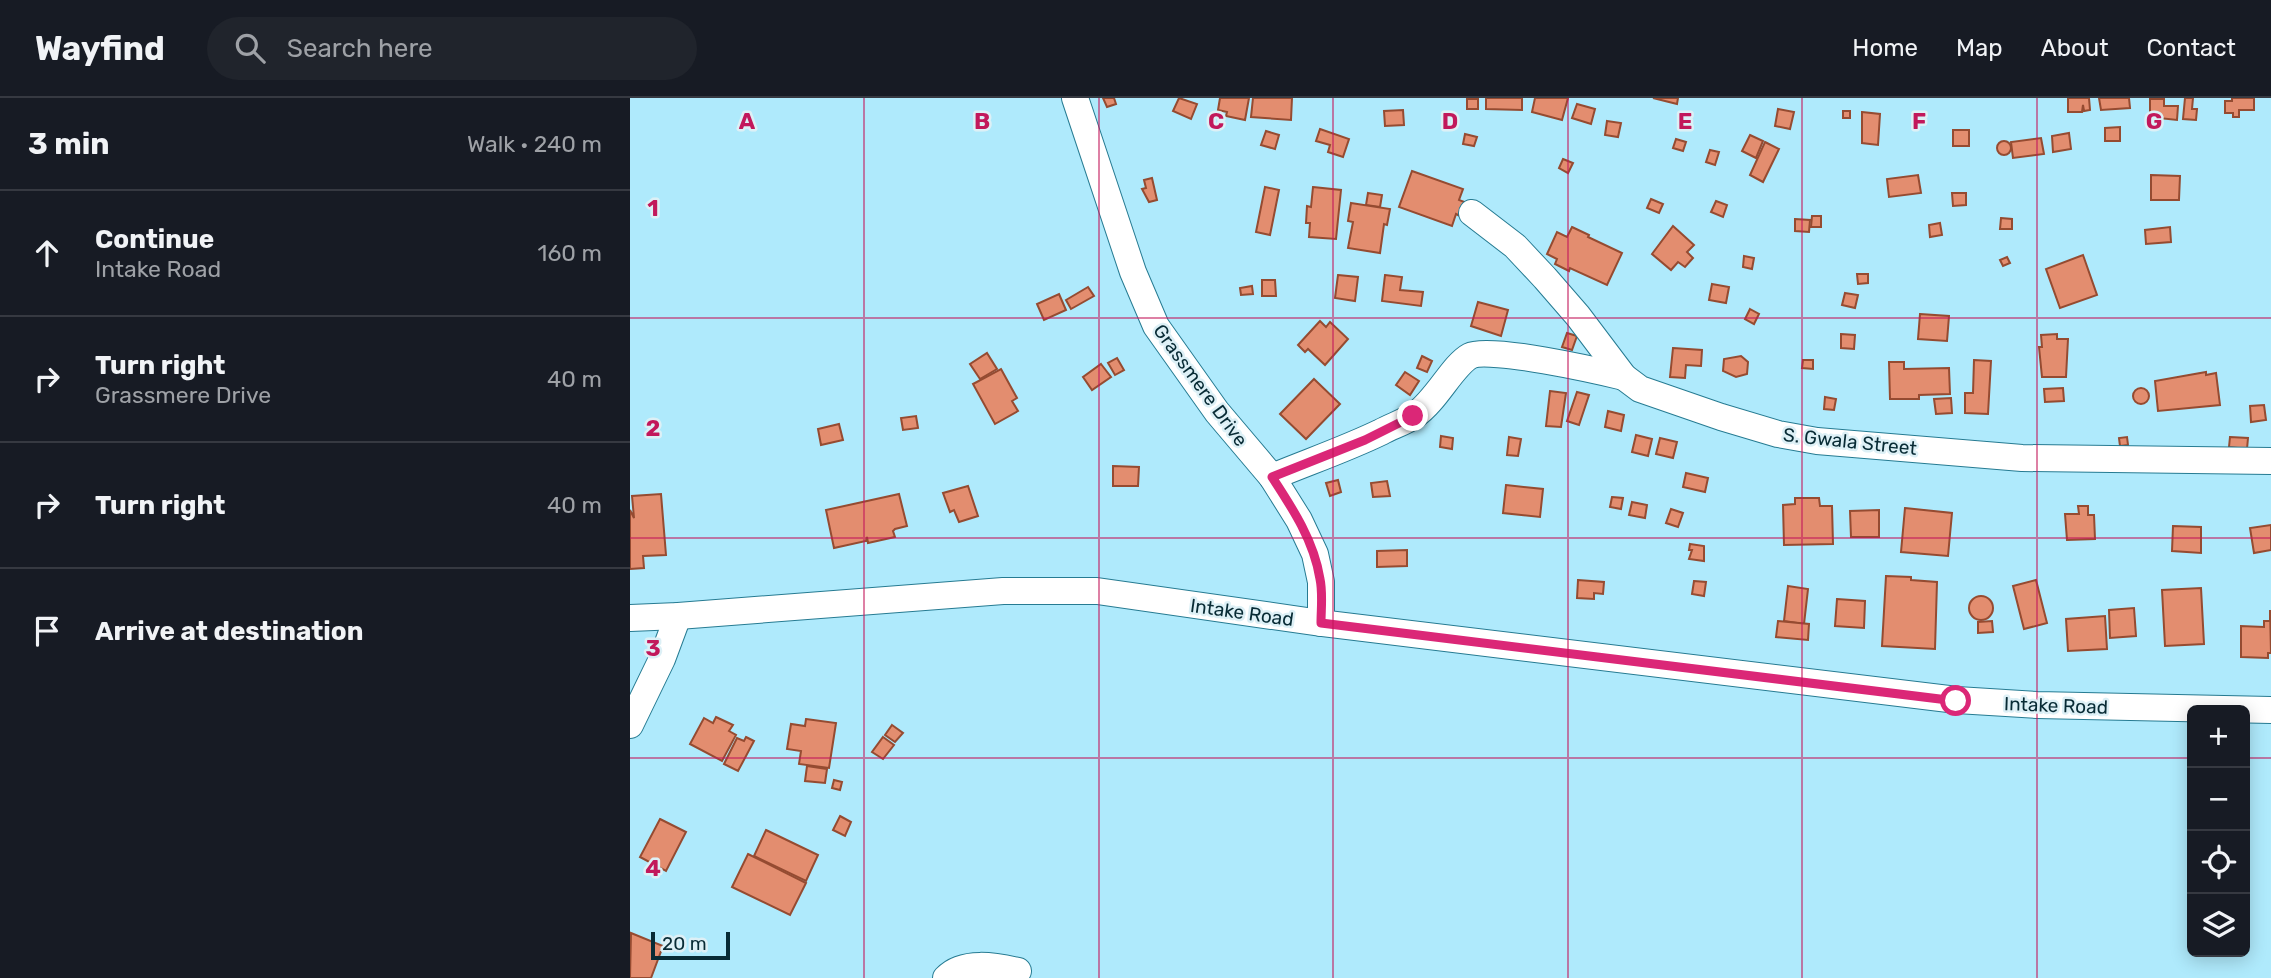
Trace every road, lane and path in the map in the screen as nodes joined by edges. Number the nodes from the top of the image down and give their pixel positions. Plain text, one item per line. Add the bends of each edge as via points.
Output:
1 (1075, 98) edge
2 (1472, 213) dead end
3 (1624, 377) junction
4 (2271, 461) edge
5 (1272, 477) junction
6 (678, 616) junction
7 (630, 618) edge
8 (1321, 623) junction
9 (2271, 710) edge
10 (630, 725) edge
11 (1018, 971) dead end
12 (946, 978) edge

1 - 5 street, Grassmere Drive via 1133,272 1156,326 1217,412
2 - 3 street, S. Gwala Street via 1515,246 1545,278
3 - 4 street, S. Gwala Street via 1640,389 1721,417 1817,441 2022,458
3 - 5 street via 1580,366 1499,355 1470,356 1413,416
5 - 8 street, Grassmere Drive via 1315,554 1321,582
6 - 7 street, Intake Road
6 - 8 street, Intake Road via 1003,591 1084,591
6 - 10 street
8 - 9 street, Intake Road via 1956,701
11 - 12 street via 992,965

